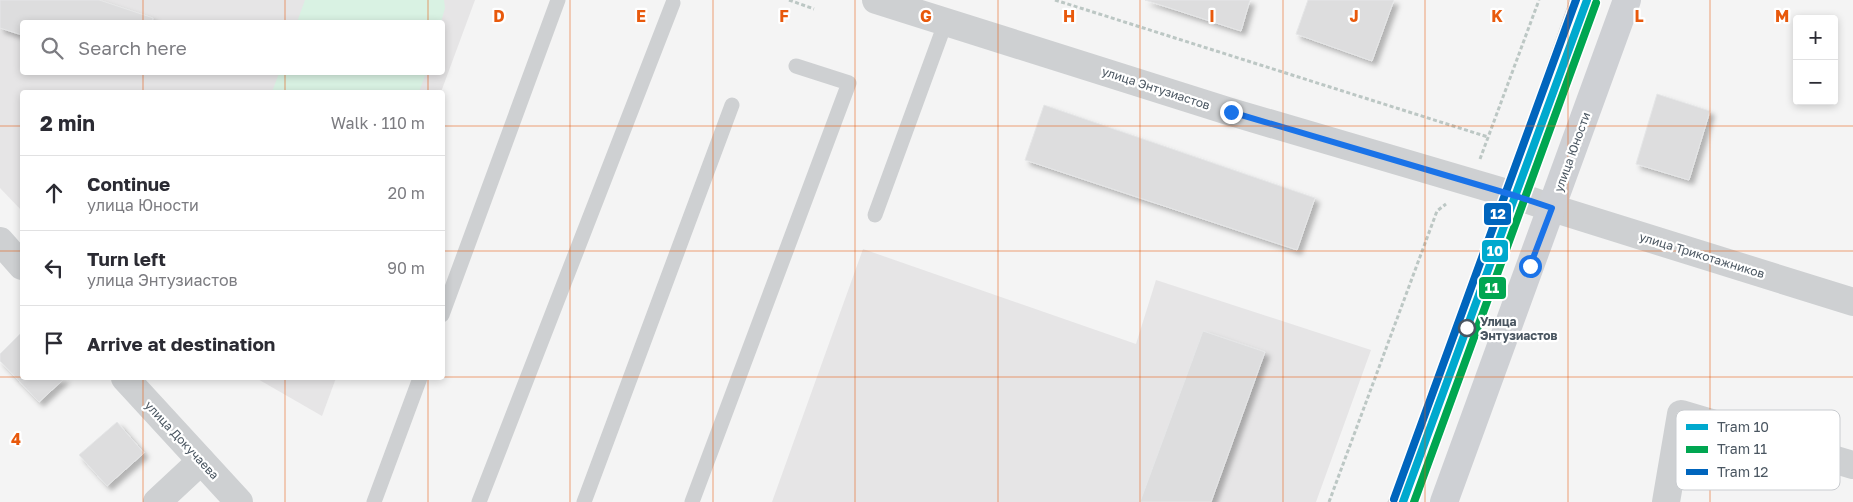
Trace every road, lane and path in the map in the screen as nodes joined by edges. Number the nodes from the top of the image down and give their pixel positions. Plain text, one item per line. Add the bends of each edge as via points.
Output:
1 (558, 0) edge
2 (789, 0) edge
3 (876, 0) edge
4 (1055, 0) edge
5 (1539, 0) edge
6 (1627, 0) edge
7 (673, 3) dead end
8 (814, 9) dead end
9 (946, 21) junction
10 (796, 66) dead end
11 (732, 106) dead end
12 (1488, 137) junction
13 (1471, 183) junction
14 (1552, 208) junction
15 (875, 215) dead end
16 (0, 241) edge
17 (20, 264) edge
18 (1853, 302) edge
19 (445, 307) edge
20 (127, 380) edge
21 (419, 380) edge
22 (1676, 443) edge
23 (201, 461) junction
24 (1840, 461) edge
25 (1853, 465) edge
26 (157, 502) edge
27 (239, 502) edge
28 (374, 502) edge
29 (479, 502) edge
30 (584, 502) edge
31 (692, 502) edge
32 (1329, 502) edge
33 (1444, 502) edge
34 (1666, 502) edge

1 - 19 lane
2 - 8 path
3 - 9 street, улица Энтузиастов
4 - 12 path
5 - 12 path
6 - 14 main road, улица Юности
7 - 29 lane
9 - 13 street, улица Энтузиастов via 1231,112
9 - 15 lane
10 - 31 lane via 849,83
11 - 30 lane
12 - 13 path
13 - 14 street, улица Энтузиастов
13 - 32 path via 1437,211
14 - 18 street, улица Трикотажников
14 - 33 main road, улица Юности
16 - 17 street
20 - 23 street, улица Докучаева
21 - 28 lane
22 - 34 street
23 - 26 street
23 - 27 street, улица Докучаева
24 - 25 street

